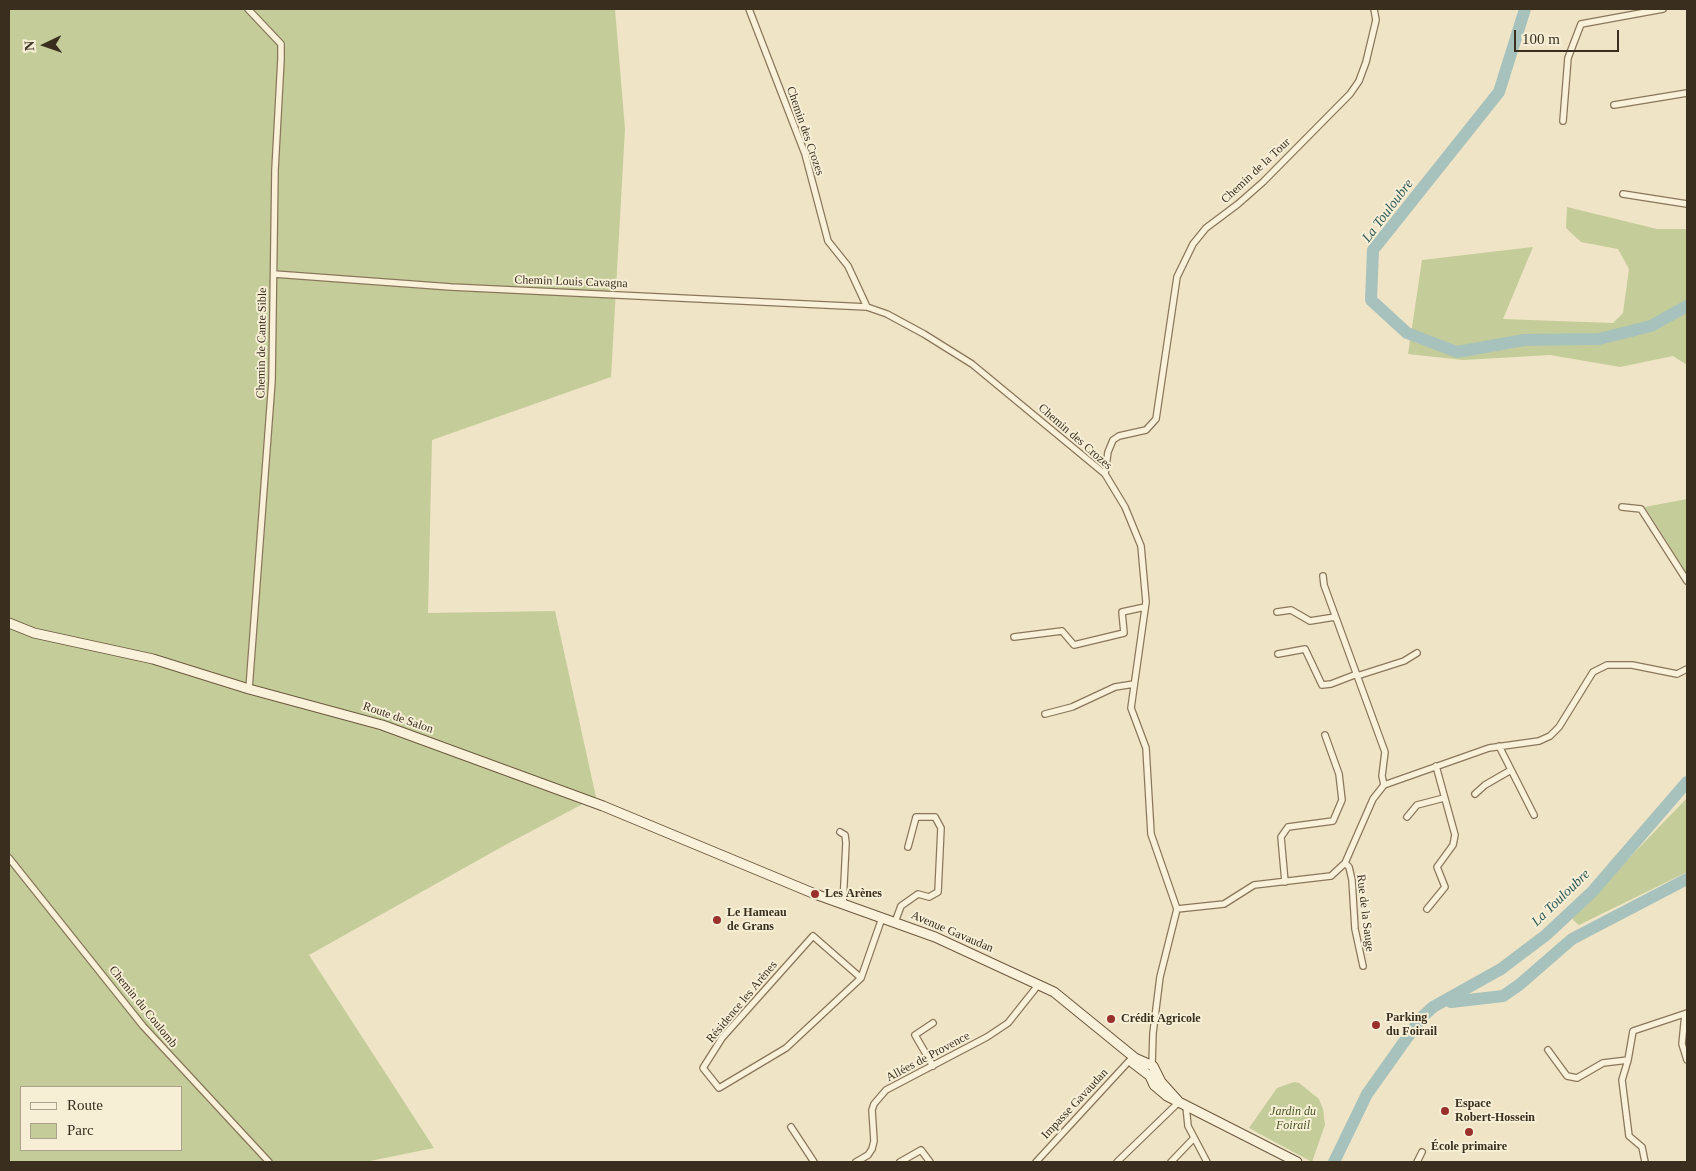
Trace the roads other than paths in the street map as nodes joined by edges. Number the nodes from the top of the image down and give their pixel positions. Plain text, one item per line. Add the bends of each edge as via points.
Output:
1 (248, 9) edge
2 (748, 9) edge
3 (1374, 9) edge
4 (1662, 9) edge
5 (1687, 93) edge
6 (1614, 105) dead end
7 (1563, 121) dead end
8 (1623, 194) dead end
9 (1687, 204) edge
10 (274, 274) junction
11 (867, 307) junction
12 (1105, 474) junction
13 (1622, 507) dead end
14 (1323, 576) dead end
15 (1687, 581) edge
16 (1145, 606) junction
17 (1277, 612) dead end
18 (1335, 617) junction
19 (9, 623) edge
20 (1014, 637) dead end
21 (1417, 653) dead end
22 (1278, 654) dead end
23 (1687, 669) edge
24 (1357, 675) junction
25 (1134, 684) junction
26 (249, 689) junction
27 (1044, 714) dead end
28 (1325, 735) dead end
29 (1499, 746) junction
30 (1436, 766) junction
31 (1511, 770) junction
32 (1384, 785) junction
33 (1475, 794) dead end
34 (1444, 798) junction
35 (1534, 815) dead end
36 (1407, 817) dead end
37 (840, 832) dead end
38 (908, 847) dead end
39 (9, 858) edge
40 (1345, 864) junction
41 (768, 873) joint
42 (1285, 882) junction
43 (843, 904) junction
44 (1177, 909) junction
45 (1426, 909) dead end
46 (882, 918) junction
47 (895, 922) junction
48 (1363, 966) dead end
49 (861, 978) junction
50 (1039, 984) junction
51 (1686, 1013) edge
52 (933, 1024) dead end
53 (1112, 1039) junction
54 (1548, 1050) dead end
55 (1130, 1060) junction
56 (1628, 1060) junction
57 (1687, 1060) edge
58 (933, 1066) junction
59 (1149, 1070) junction
60 (1183, 1104) junction
61 (792, 1127) dead end
62 (1194, 1138) junction
63 (1422, 1152) dead end
64 (865, 1160) edge
65 (268, 1162) edge
66 (814, 1162) edge
67 (856, 1162) edge
68 (900, 1162) edge
69 (930, 1162) edge
70 (1036, 1162) edge
71 (1117, 1162) edge
72 (1172, 1162) edge
73 (1207, 1162) edge
74 (1297, 1162) edge
75 (1417, 1162) edge
76 (1645, 1162) edge

1 - 10 street, Chemin de Cante Sible via 281,44
2 - 11 street, Chemin des Crozes via 805,154 828,241 848,266
3 - 12 street, Chemin de la Tour via 1376,20 1366,62 1350,94 1263,182 1206,228 1193,244 1177,277 1156,419 1146,430 1113,440
4 - 7 street via 1581,24 1568,58
5 - 6 street
8 - 9 street
10 - 11 street, Chemin Louis Cavagna via 451,287
10 - 26 street, Chemin de Cante Sible via 268,457
11 - 12 street, Chemin des Crozes via 924,334 972,364
12 - 16 street, Chemin des Crozes via 1137,532
13 - 15 street via 1641,509
14 - 18 street
16 - 20 street via 1122,612 1124,633 1074,645 1062,631
16 - 25 street, Chemin des Crozes
17 - 18 street via 1291,610 1310,621
18 - 24 street
19 - 26 street, Route de Salon via 34,633 153,659
21 - 24 street via 1404,661
22 - 24 street via 1305,648 1322,685
23 - 29 street via 1677,674 1632,664 1607,664 1593,672 1550,736 1539,741
24 - 32 street via 1385,752
25 - 27 street via 1115,687 1072,707
25 - 44 street, Chemin des Crozes via 1131,708 1146,748 1151,834
26 - 41 street, Route de Salon via 382,725 603,806
28 - 42 street via 1339,774 1342,800 1333,821 1288,827 1281,837
29 - 30 street
29 - 31 street
30 - 32 street
30 - 34 street
31 - 33 street
31 - 35 street
32 - 40 street via 1374,799
34 - 36 street via 1418,805
34 - 45 street via 1453,846 1437,867 1444,887
37 - 43 street via 846,843
38 - 47 street via 916,817 936,817 941,828 938,892 929,897 918,894 901,906
39 - 65 street, Chemin du Coulomb via 143,1026
40 - 42 street via 1331,876
40 - 48 street, Rue de la Sauge via 1352,880 1355,929
41 - 43 street, Avenue Gavaudan
42 - 44 street via 1254,885 1224,904
43 - 46 street, Avenue Gavaudan
44 - 59 street via 1160,977
46 - 47 street, Avenue Gavaudan
46 - 49 street, Résidence les Arènes
47 - 50 street, Avenue Gavaudan
49 - 49 street, Résidence les Arènes via 813,936 722,1038 703,1068 719,1088 786,1048
50 - 53 street, Avenue Gavaudan via 1070,1003
50 - 58 street, Allées de Provence via 1008,1023 987,1038
51 - 56 street via 1633,1031
51 - 57 street via 1682,1044
52 - 58 street via 915,1035
53 - 55 street, Avenue Gavaudan
53 - 59 street, Avenue Gavaudan
54 - 56 street via 1566,1076 1573,1078 1603,1063
55 - 59 street, Avenue Gavaudan
55 - 70 street, Impasse Gavaudan
56 - 76 street via 1622,1080 1629,1136 1642,1147
58 - 64 street, Allées de Provence via 886,1090 874,1104 874,1141
59 - 60 street
60 - 62 street
60 - 71 street
60 - 74 street
61 - 66 street
62 - 72 street
62 - 73 street
63 - 75 street
64 - 67 street, Allées de Provence
68 - 69 street via 921,1150

